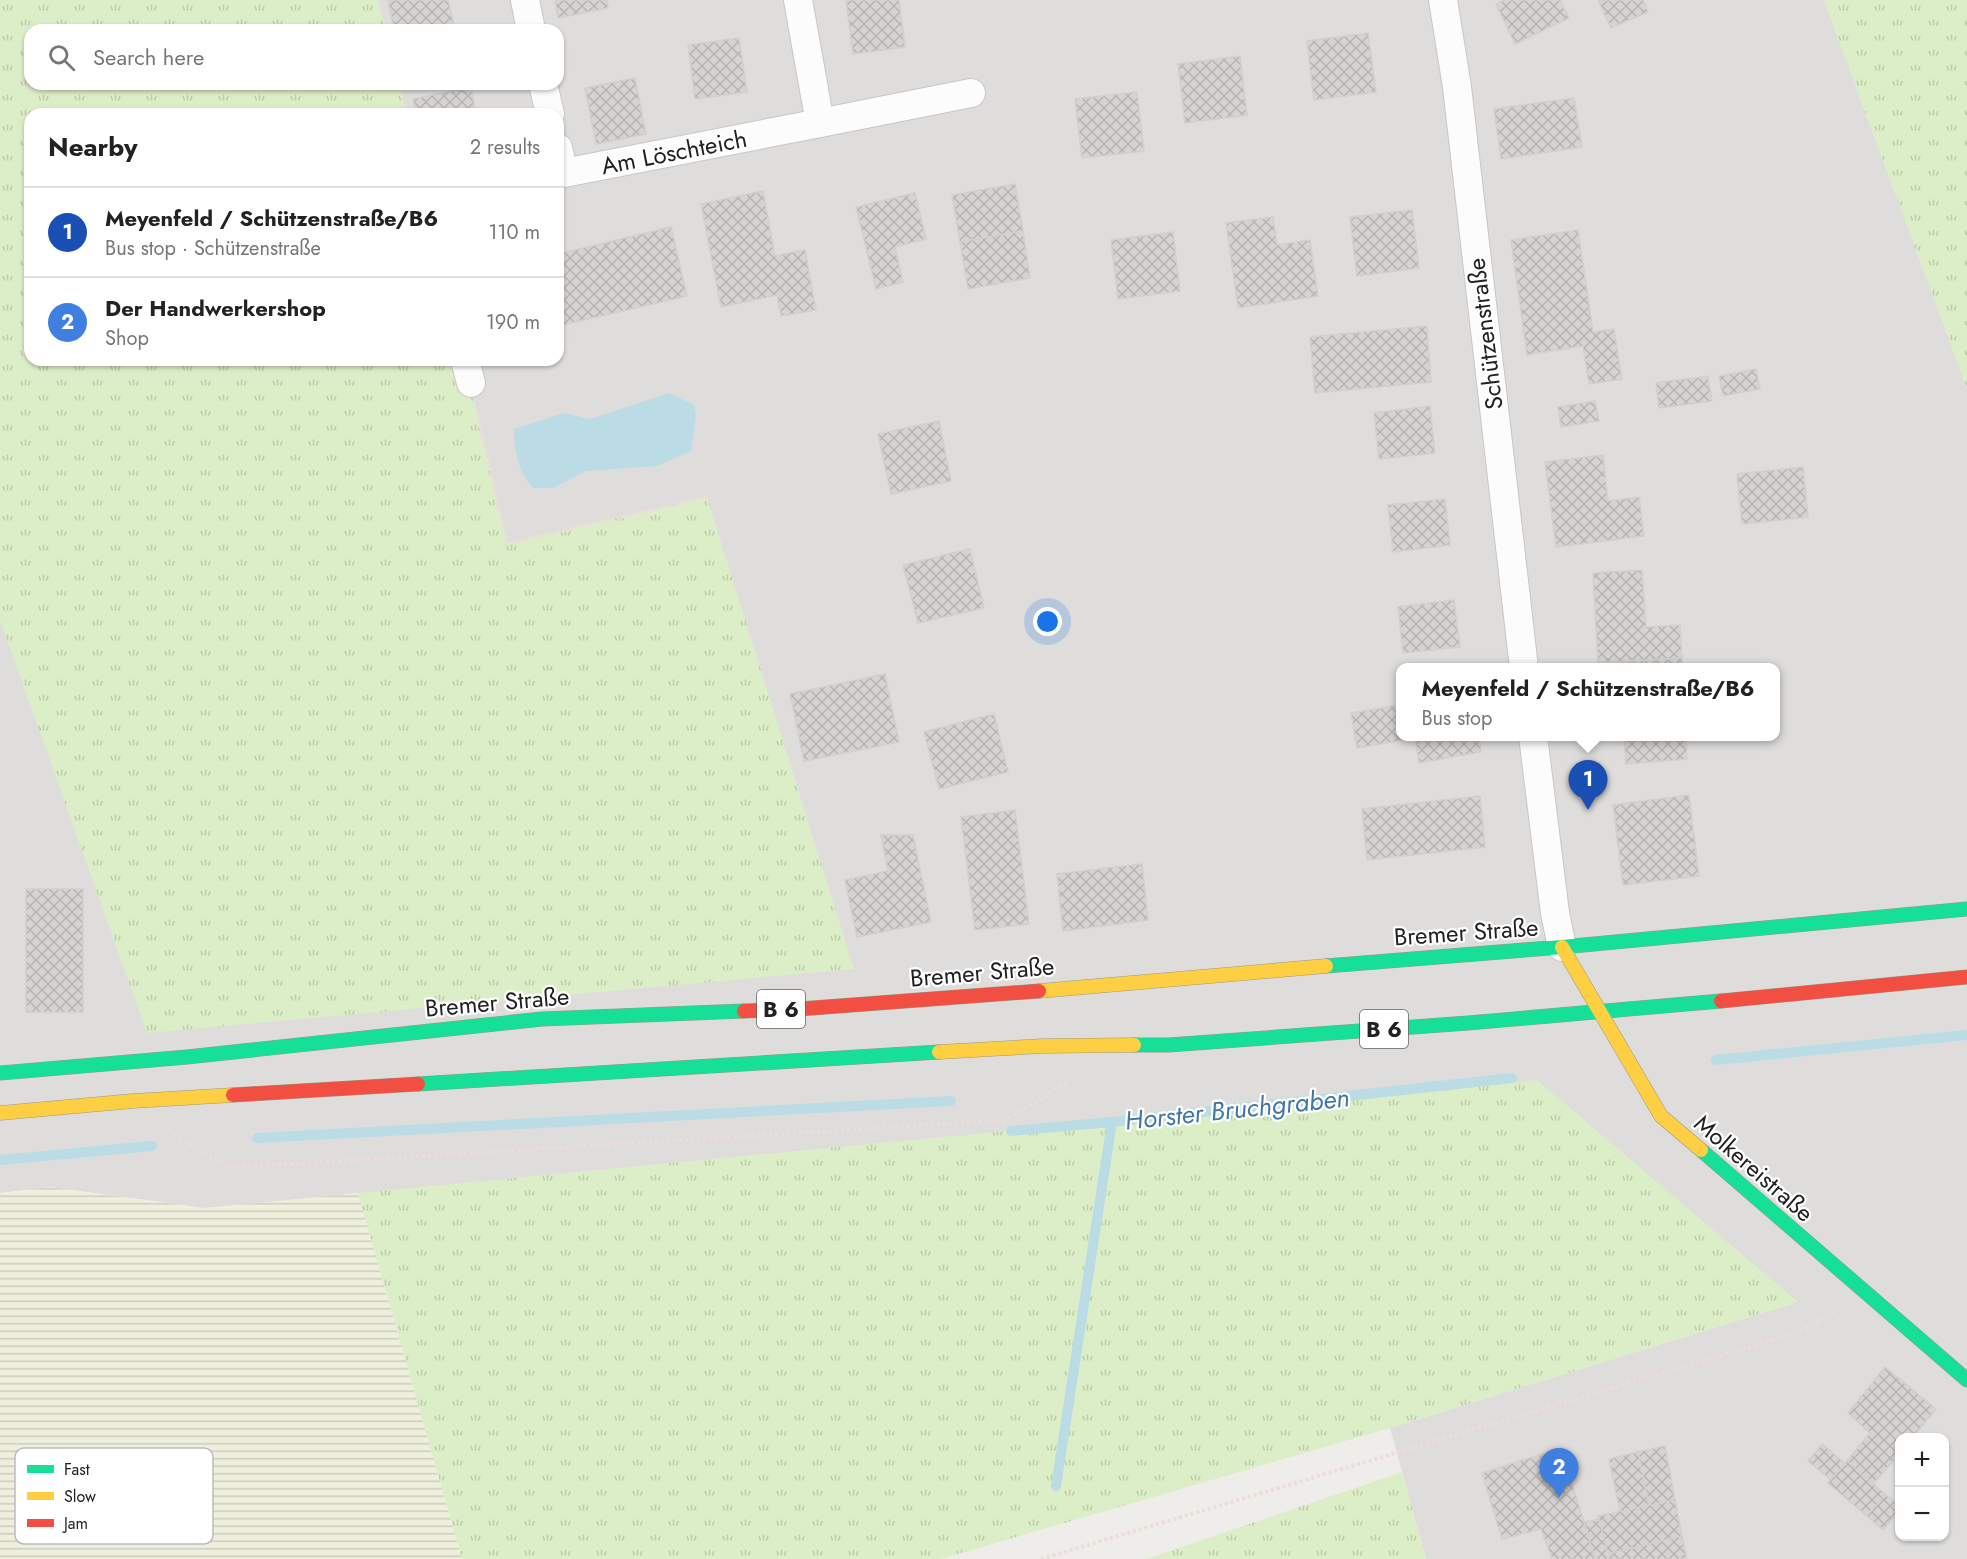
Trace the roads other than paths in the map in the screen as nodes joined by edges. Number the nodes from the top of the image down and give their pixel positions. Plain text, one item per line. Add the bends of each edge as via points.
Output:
1 (525, 0) edge
2 (798, 0) edge
3 (1443, 0) edge
4 (530, 24) edge
5 (544, 90) edge
6 (971, 93) dead end
7 (549, 108) edge
8 (820, 123) junction
9 (564, 164) edge
10 (1523, 663) edge
11 (1534, 741) edge
12 (1967, 909) edge
13 (1562, 947) junction
14 (1967, 977) edge
15 (1598, 1011) junction
16 (0, 1073) edge
17 (0, 1113) edge
18 (1967, 1380) edge

1 - 4 street
2 - 8 street
3 - 10 street, Schützenstraße via 1457,87
5 - 7 street
6 - 8 street, Am Löschteich
8 - 9 street, Am Löschteich
11 - 13 street
12 - 13 main road, Bremer Straße / B 6
13 - 15 main road, Molkereistraße
13 - 16 main road, Bremer Straße / B 6 via 956,998 799,1009 543,1019
14 - 15 main road, B 6
15 - 17 main road, B 6 via 1169,1045 1033,1047 133,1101
15 - 18 main road, Molkereistraße via 1661,1116

